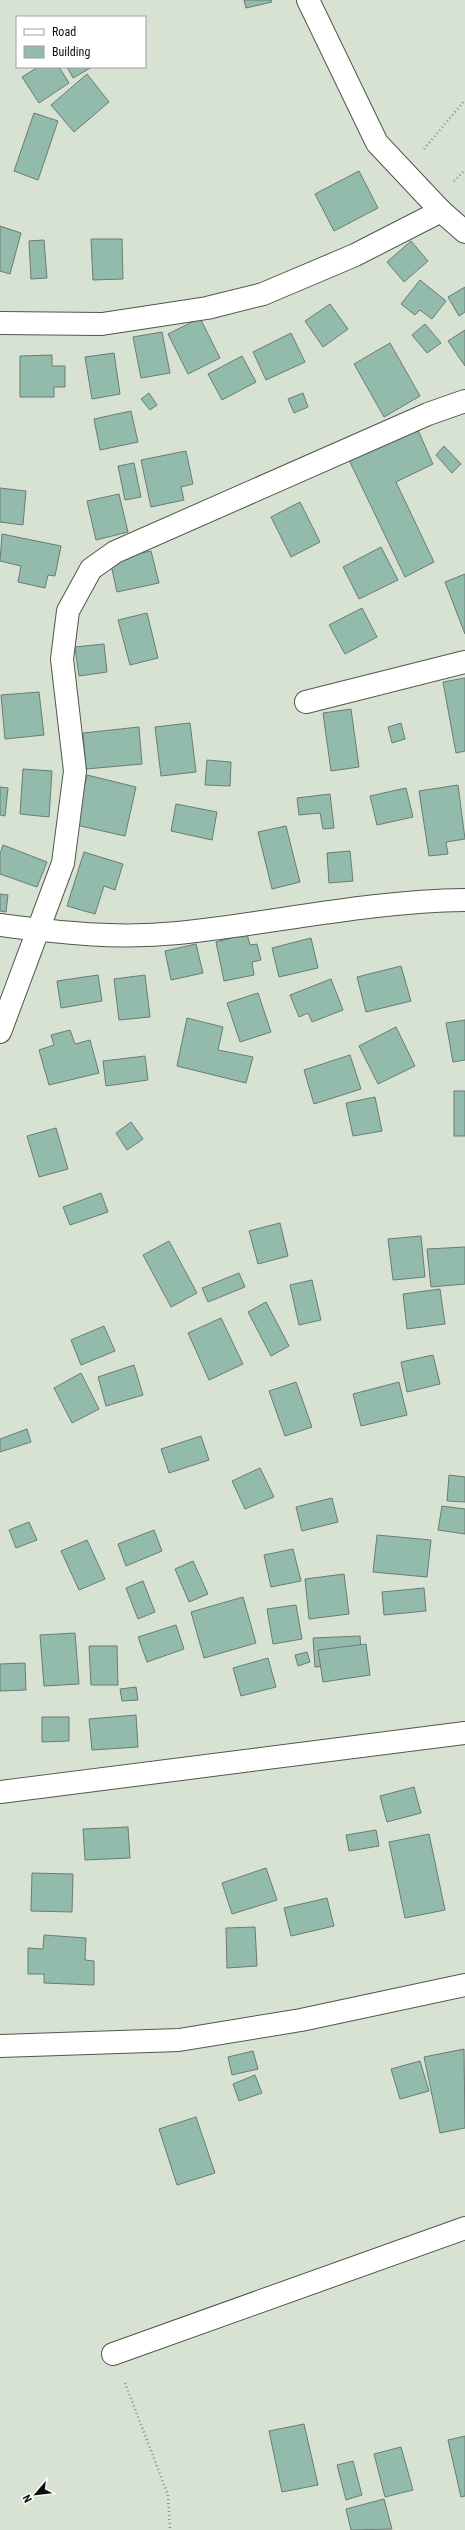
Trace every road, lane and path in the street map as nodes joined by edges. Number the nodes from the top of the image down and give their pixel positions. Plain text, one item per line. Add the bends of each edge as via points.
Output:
1 (308, 0) edge
2 (465, 100) edge
3 (404, 172) junction
4 (441, 211) junction
5 (465, 232) edge
6 (0, 323) edge
7 (465, 401) edge
8 (465, 662) edge
9 (306, 702) dead end
10 (465, 900) edge
11 (0, 925) edge
12 (36, 930) junction
13 (0, 1032) edge
14 (465, 1733) edge
15 (0, 1792) edge
16 (465, 1985) edge
17 (0, 2046) edge
18 (465, 2228) edge
19 (113, 2354) joint
20 (170, 2530) edge

1 - 3 street via 377,143
2 - 3 path
3 - 4 street
4 - 5 street
4 - 6 street via 355,255 249,298 207,308 102,324
7 - 12 street via 428,414 115,552 91,569 68,611 62,658 75,771 63,863
8 - 9 street
10 - 12 street via 438,900 328,912 178,933 104,936
11 - 12 street
12 - 13 street
14 - 15 street
16 - 17 street via 301,2020 179,2040
18 - 19 street
19 - 20 path via 168,2495

